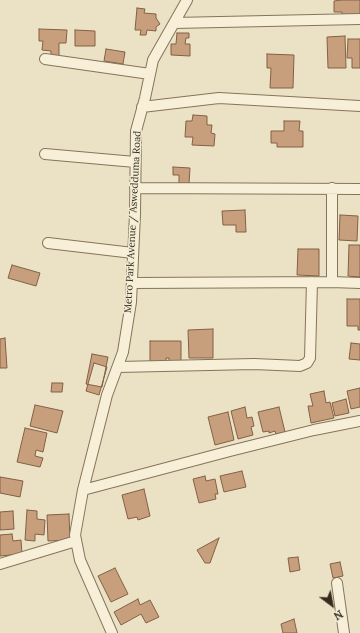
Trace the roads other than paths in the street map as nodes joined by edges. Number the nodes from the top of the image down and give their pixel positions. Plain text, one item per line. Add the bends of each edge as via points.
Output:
1 (187, 0) edge
2 (360, 19) edge
3 (174, 23) junction
4 (45, 59) dead end
5 (150, 74) junction
6 (360, 106) edge
7 (142, 108) junction
8 (45, 154) dead end
9 (135, 162) junction
10 (135, 188) junction
11 (332, 188) junction
12 (360, 189) edge
13 (48, 243) dead end
14 (133, 253) junction
15 (312, 282) junction
16 (332, 282) junction
17 (360, 283) edge
18 (132, 284) junction
19 (118, 367) junction
20 (360, 421) edge
21 (83, 490) junction
22 (76, 541) junction
23 (0, 564) edge
24 (337, 583) dead end
25 (112, 633) edge
26 (344, 633) edge

1 - 3 street, Metro Park Avenue / Aswedduma Road
2 - 3 street
3 - 5 street, Metro Park Avenue / Aswedduma Road via 153,60
4 - 5 street
5 - 7 street, Metro Park Avenue / Aswedduma Road
6 - 7 street via 219,98
7 - 9 street, Metro Park Avenue / Aswedduma Road via 136,131
8 - 9 street
9 - 10 street, Metro Park Avenue / Aswedduma Road
10 - 11 street
10 - 14 street, Metro Park Avenue / Aswedduma Road
11 - 12 street
11 - 16 street
13 - 14 street
14 - 18 street, Metro Park Avenue / Aswedduma Road
15 - 16 street
15 - 18 street
15 - 19 street via 310,358 307,363 300,366 254,364
16 - 17 street
18 - 19 street, Metro Park Avenue / Aswedduma Road via 123,352
19 - 21 street, Metro Park Avenue / Aswedduma Road via 107,396
20 - 21 street via 314,430
21 - 22 street, Metro Park Avenue / Aswedduma Road
22 - 23 street
22 - 25 street, Metro Park Avenue / Aswedduma Road via 80,560
24 - 26 street

